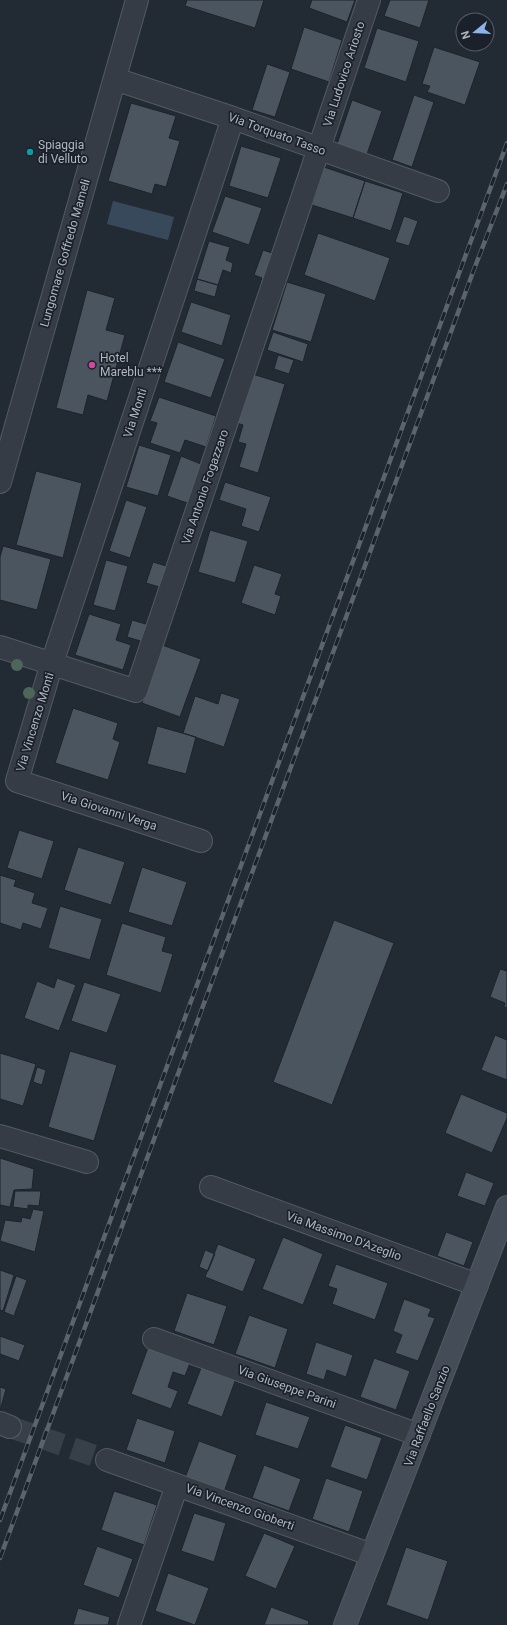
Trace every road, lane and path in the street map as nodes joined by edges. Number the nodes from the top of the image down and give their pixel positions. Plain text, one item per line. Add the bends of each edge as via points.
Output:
1 (137, 0) edge
2 (369, 0) edge
3 (115, 79) junction
4 (233, 118) junction
5 (319, 149) junction
6 (438, 191) dead end
7 (0, 482) edge
8 (0, 647) edge
9 (52, 663) junction
10 (17, 781) joint
11 (201, 841) dead end
12 (0, 1136) edge
13 (87, 1162) dead end
14 (211, 1187) dead end
15 (507, 1207) edge
16 (477, 1285) junction
17 (154, 1339) dead end
18 (419, 1435) junction
19 (107, 1460) tunnel mouth
20 (177, 1485) junction
21 (372, 1555) junction
22 (129, 1625) edge
23 (345, 1625) edge

1 - 3 street, Lungomare Goffredo Mameli
2 - 5 street, Via Ludovico Ariosto
3 - 4 street, Via Torquato Tasso
3 - 7 street, Lungomare Goffredo Mameli
4 - 5 street, Via Torquato Tasso
4 - 9 street, Via Monti
5 - 6 street, Via Torquato Tasso
5 - 9 street, Via Antonio Fogazzaro via 136,691
8 - 9 street, Via Antonio Fogazzaro
9 - 10 street, Via Vincenzo Monti
10 - 11 street, Via Giovanni Verga
12 - 13 street
14 - 16 street, Via Massimo D'Azeglio
15 - 16 main road, Via Raffaello Sanzio
16 - 18 main road, Via Raffaello Sanzio
17 - 18 street, Via Giuseppe Parini
18 - 21 main road, Via Raffaello Sanzio
19 - 20 street, Via Vincenzo Gioberti
20 - 21 street, Via Vincenzo Gioberti
20 - 22 street
21 - 23 main road, Via Raffaello Sanzio

